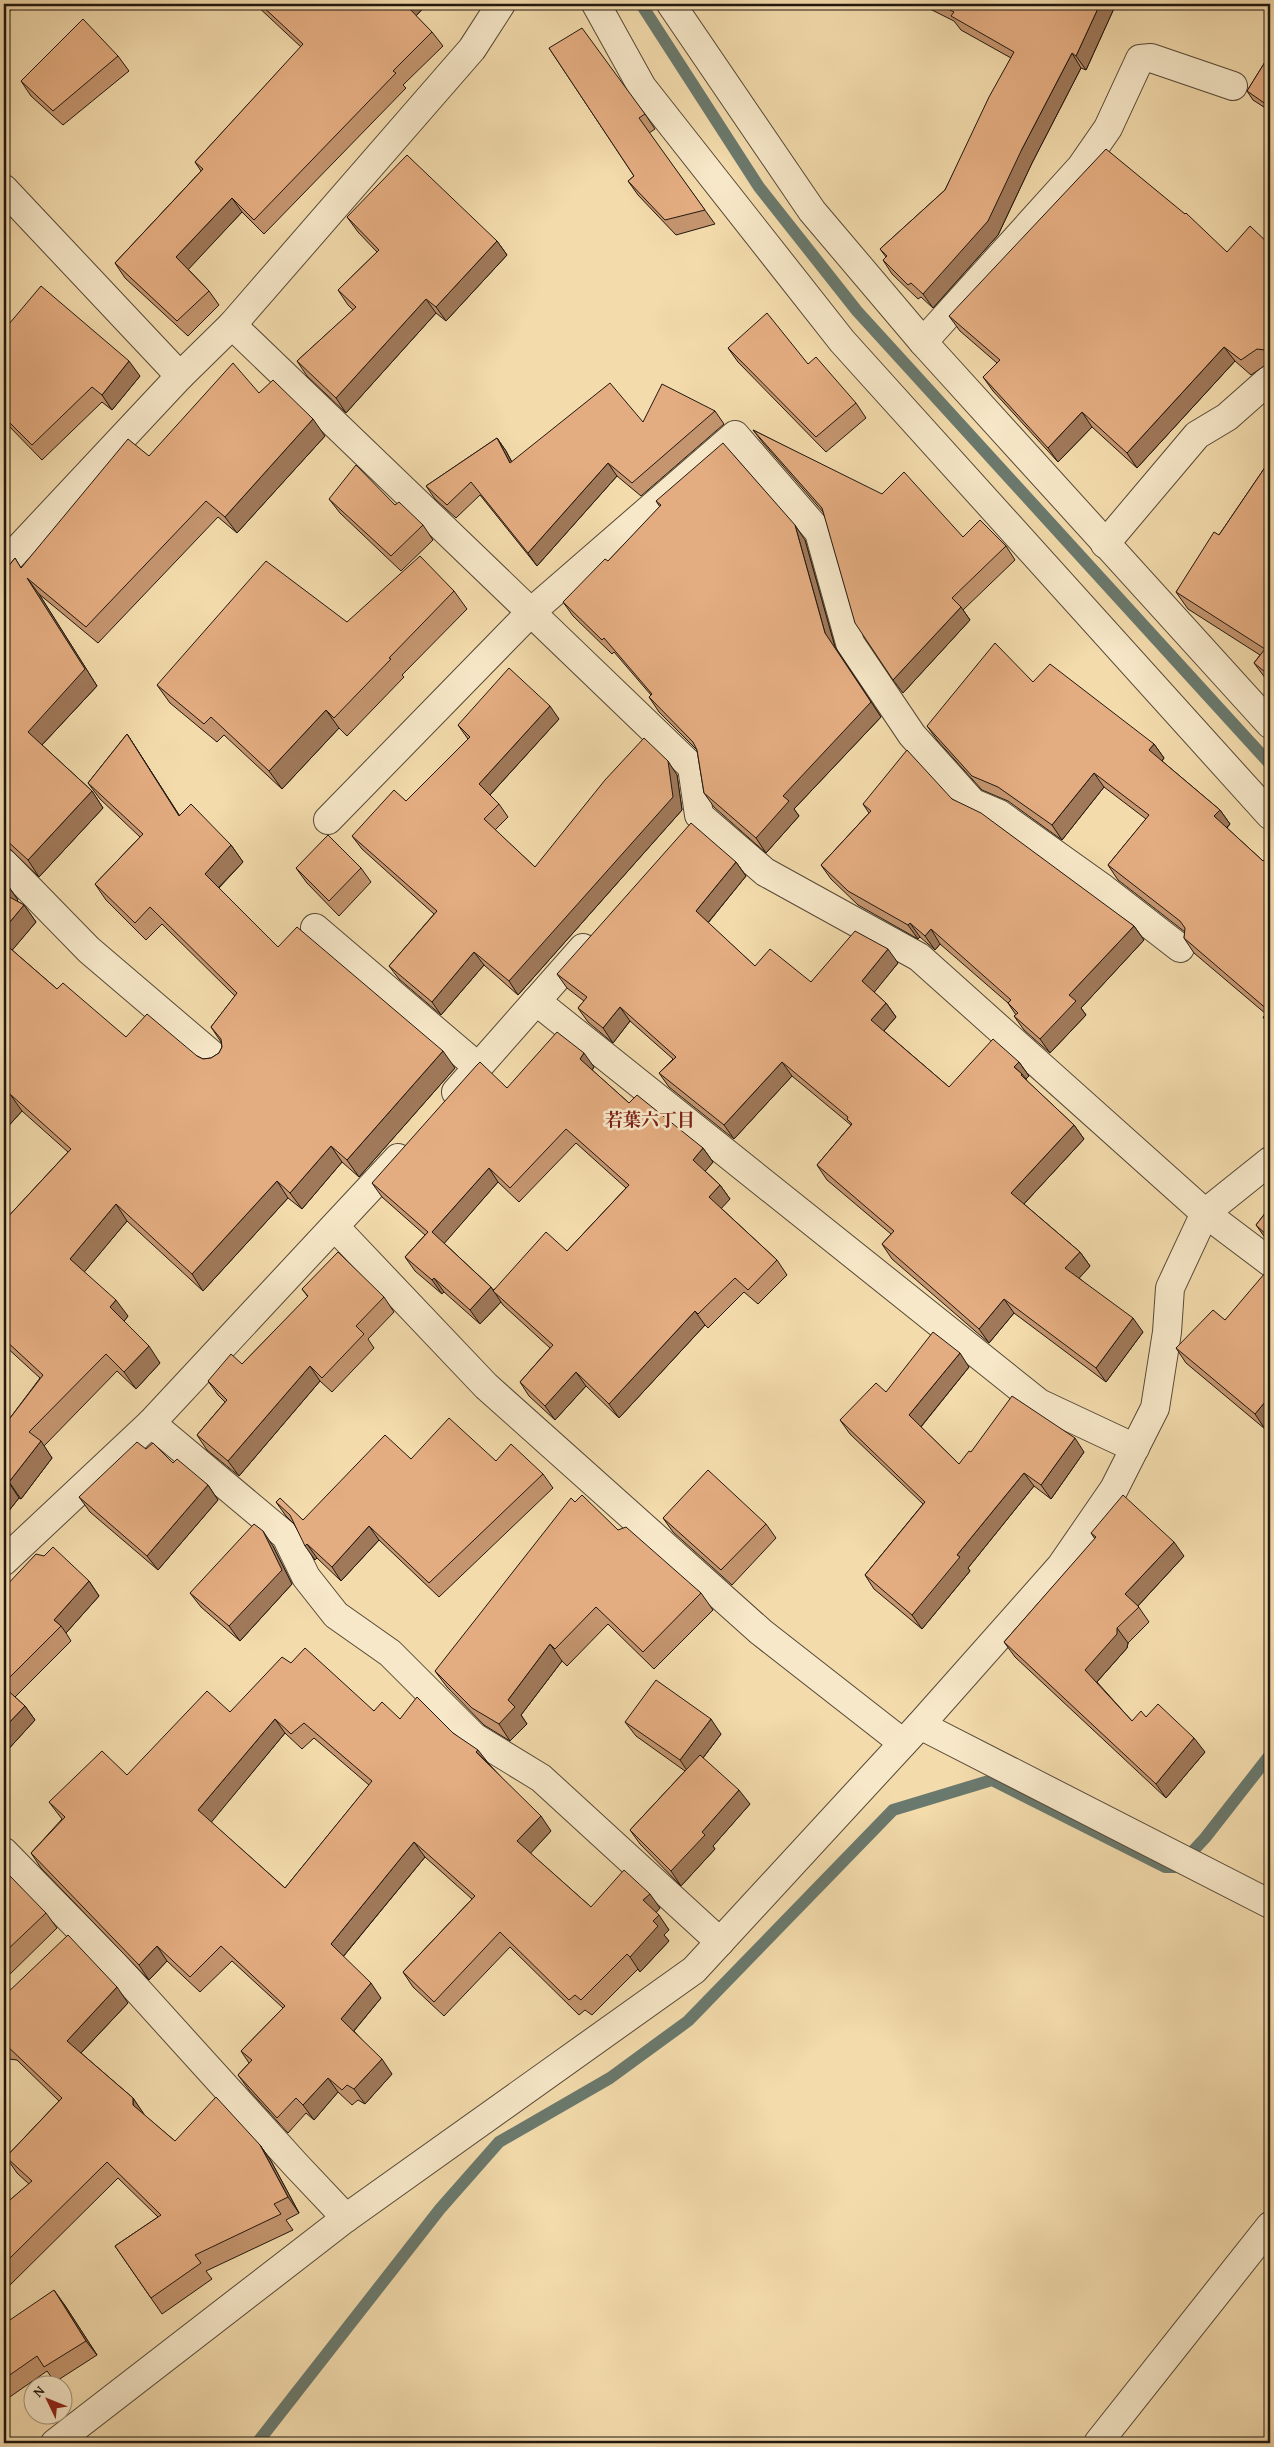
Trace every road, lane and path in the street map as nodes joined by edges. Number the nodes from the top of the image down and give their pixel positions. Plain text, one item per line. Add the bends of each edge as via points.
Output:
1 (501, 4) edge
2 (596, 4) edge
3 (670, 4) edge
4 (1233, 86) dead end
5 (4, 189) edge
6 (232, 325) junction
7 (923, 342) junction
8 (180, 376) junction
9 (1270, 379) edge
10 (1105, 544) junction
11 (4, 564) edge
12 (531, 612) junction
13 (1270, 724) edge
14 (699, 815) junction
15 (1270, 815) edge
16 (328, 820) dead end
17 (680, 838) edge
18 (4, 863) edge
19 (601, 927) edge
20 (315, 928) dead end
21 (1180, 948) dead end
22 (536, 1001) junction
23 (218, 1060) edge
24 (478, 1067) junction
25 (439, 1111) edge
26 (414, 1140) edge
27 (1270, 1161) edge
28 (1205, 1213) junction
29 (335, 1227) junction
30 (1270, 1262) edge
31 (151, 1423) junction
32 (1134, 1448) junction
33 (4, 1561) edge
34 (912, 1734) junction
35 (4, 1852) edge
36 (1270, 1904) edge
37 (79, 1929) junction
38 (720, 1942) junction
39 (59, 1948) edge
40 (346, 2218) junction
41 (1270, 2226) edge
42 (54, 2443) edge
43 (1098, 2443) edge

1 - 6 street via 472,49
2 - 15 street via 642,87 842,341
3 - 7 street via 812,211
4 - 7 street via 1150,58 1140,58 1108,128 1081,167
5 - 8 street
6 - 8 street
6 - 12 street
7 - 10 street
8 - 11 street
9 - 10 street via 1227,417 1197,435
10 - 13 street
12 - 14 street via 692,767
12 - 16 street
12 - 21 street via 735,435 819,532 850,643 912,735 973,804 999,814
14 - 17 street
14 - 28 street via 765,872 919,957
18 - 23 street via 89,950
19 - 22 street
20 - 24 street
22 - 24 street
22 - 32 street via 1039,1403
24 - 25 street
26 - 29 street
27 - 28 street
28 - 30 street
28 - 32 street via 1170,1288 1155,1408
29 - 31 street
29 - 34 street via 486,1386 761,1632
31 - 33 street
31 - 38 street via 286,1536 306,1577 336,1615 390,1653 474,1737 541,1778
32 - 34 street via 1114,1489 1061,1566
34 - 36 street
34 - 38 street
35 - 37 street
37 - 39 street
37 - 40 street via 114,1963
38 - 40 street via 694,1970
40 - 42 street
41 - 43 street

